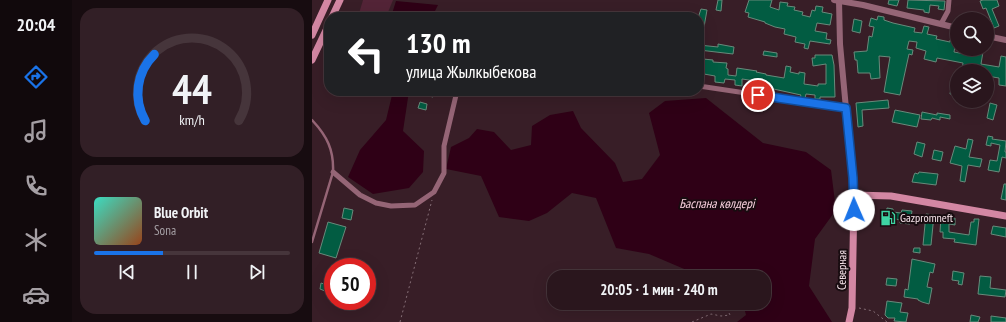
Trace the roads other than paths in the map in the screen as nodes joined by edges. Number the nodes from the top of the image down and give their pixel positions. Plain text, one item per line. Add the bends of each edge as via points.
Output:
1 (328, 0) edge
2 (340, 0) edge
3 (949, 0) edge
4 (836, 1) edge
5 (334, 12) edge
6 (941, 24) junction
7 (950, 26) edge
8 (312, 35) edge
9 (324, 35) edge
10 (994, 37) edge
11 (1006, 40) edge
12 (312, 60) edge
13 (704, 87) edge
14 (457, 96) edge
15 (846, 108) junction
16 (312, 120) edge
17 (332, 172) junction
18 (854, 195) junction
19 (1006, 216) edge
20 (312, 242) edge
21 (849, 322) edge

1 - 8 main road
2 - 5 main road
3 - 6 street via 948,11
4 - 6 street
4 - 15 street
6 - 7 street
9 - 12 main road
10 - 11 street
13 - 15 street
14 - 17 street via 444,146 444,173 434,192 415,205 390,206 376,203 360,195
15 - 18 street
16 - 17 lane via 328,143 332,154
17 - 20 lane
18 - 19 main road via 891,196
18 - 21 main road, Северная via 852,308

